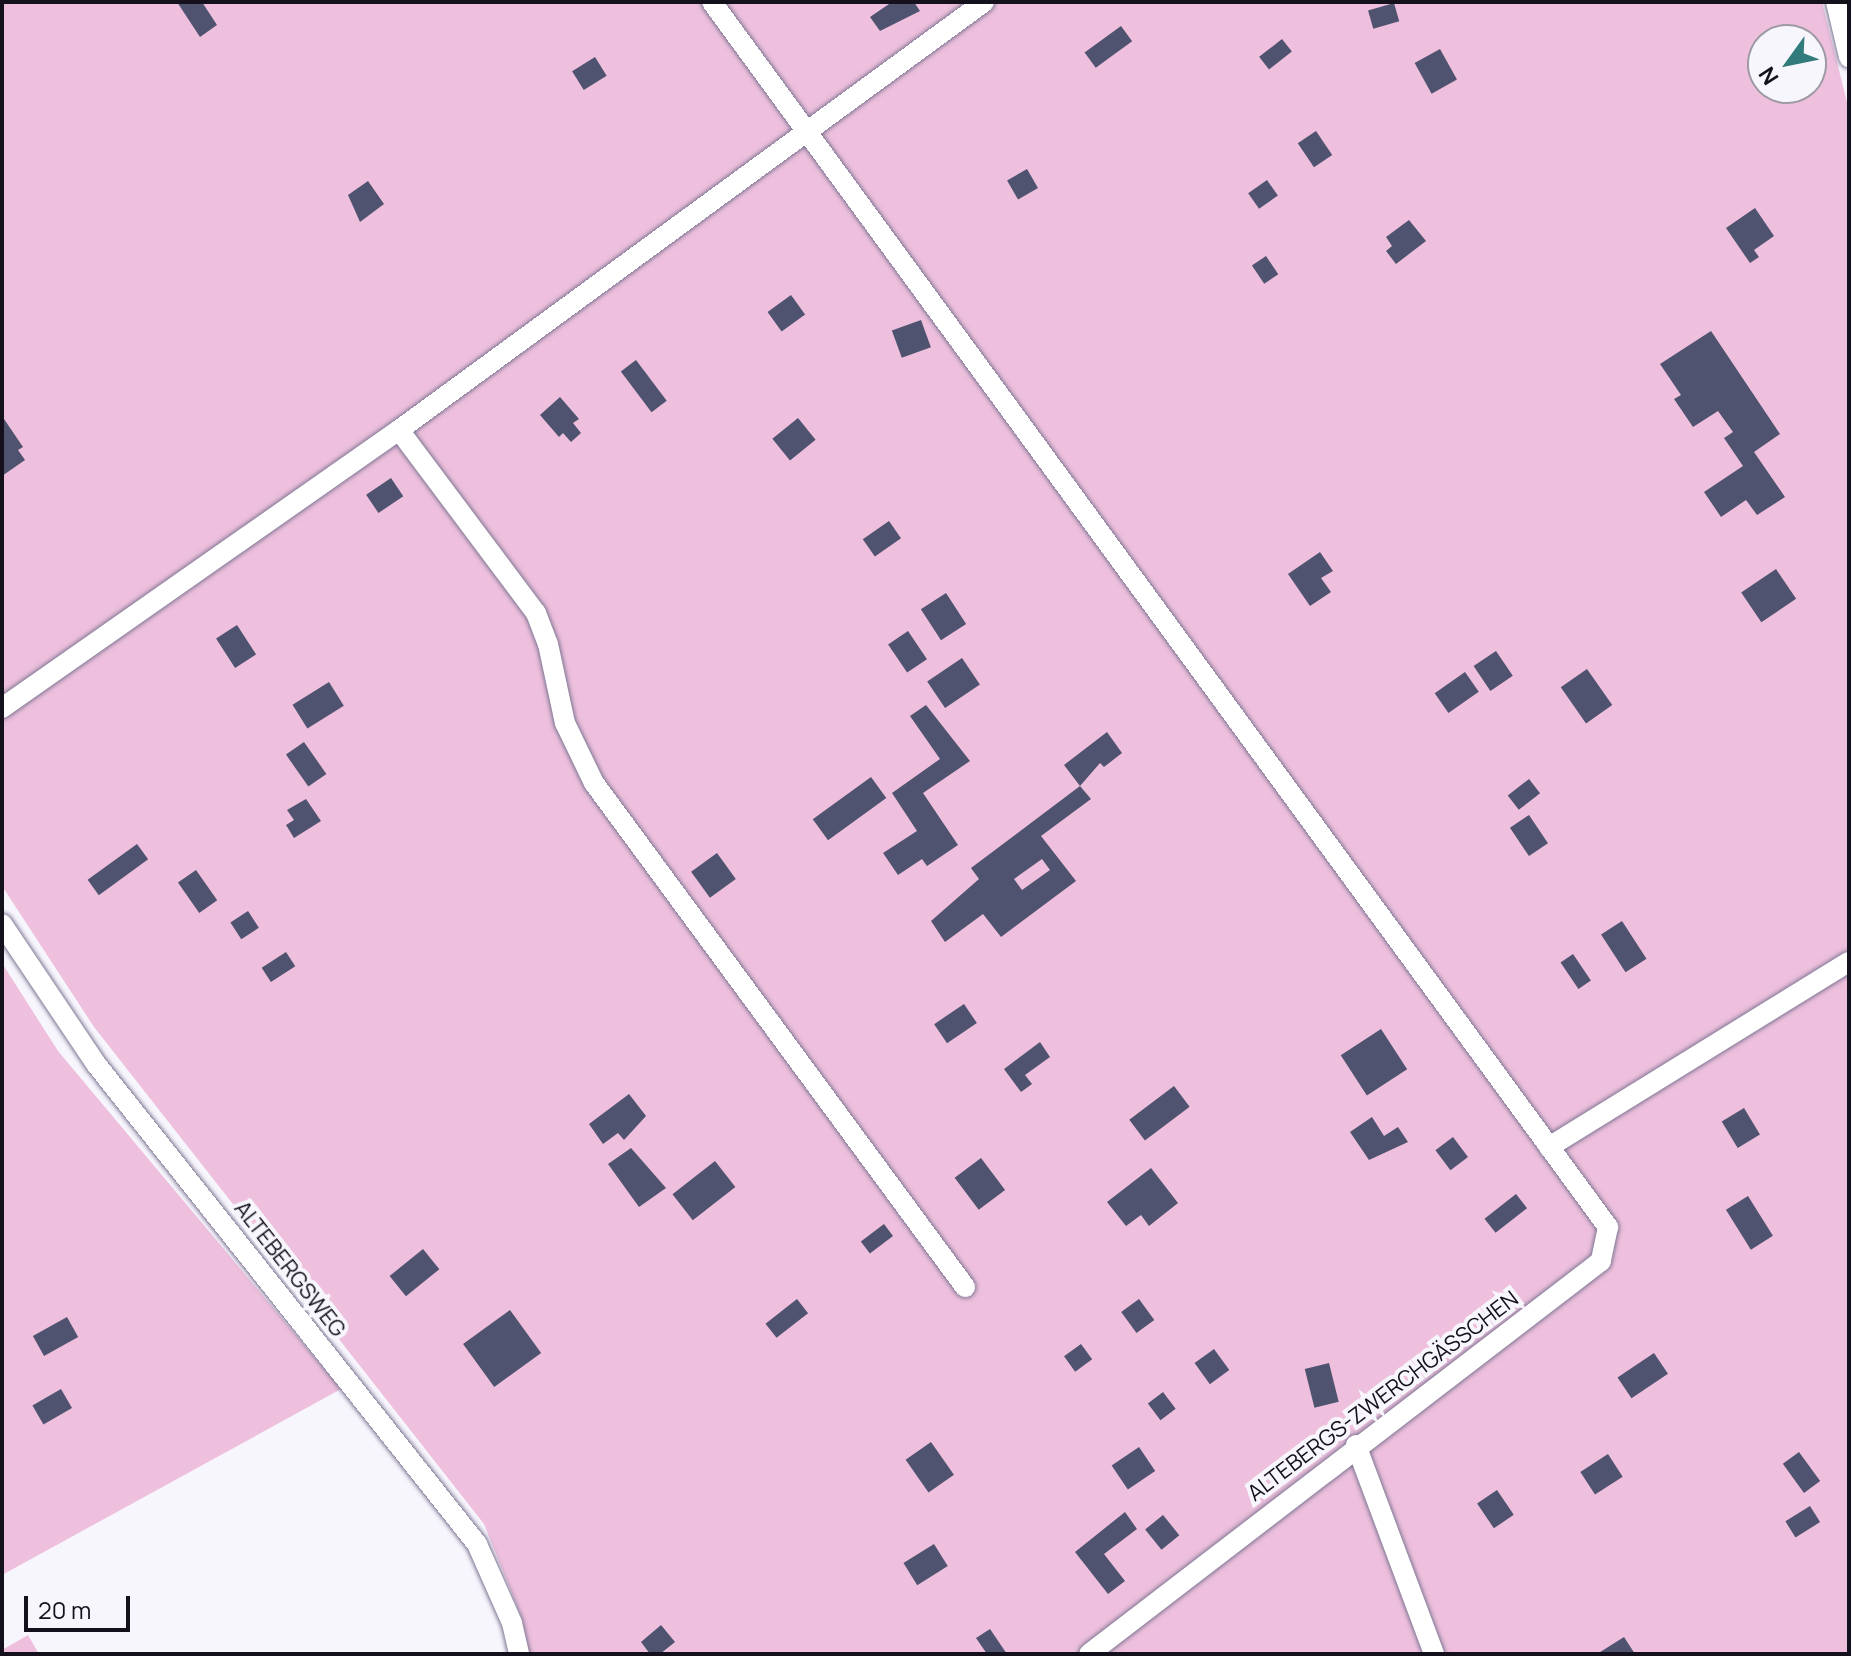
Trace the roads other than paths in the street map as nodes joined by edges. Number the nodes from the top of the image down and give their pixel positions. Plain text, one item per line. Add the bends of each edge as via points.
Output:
1 (712, 2) edge
2 (984, 2) edge
3 (1836, 2) edge
4 (1849, 57) edge
5 (805, 129) junction
6 (399, 430) junction
7 (2, 708) edge
8 (2, 924) edge
9 (1849, 962) edge
10 (1549, 1147) junction
11 (965, 1287) dead end
12 (1356, 1445) junction
13 (519, 1654) edge
14 (1089, 1654) edge
15 (1434, 1654) edge

1 - 5 lane, ALTEBERGS-ZWERCHGÄSSCHEN
2 - 5 lane
3 - 4 lane
5 - 6 lane
5 - 10 lane, ALTEBERGS-ZWERCHGÄSSCHEN
6 - 7 lane
6 - 11 lane via 536,613 565,723 594,783
8 - 13 lane, ALTEBERGSWEG via 96,1064 477,1544 512,1623
9 - 10 lane
10 - 12 lane, ALTEBERGS-ZWERCHGÄSSCHEN via 1608,1227 1601,1261
12 - 14 lane, ALTEBERGS-ZWERCHGÄSSCHEN
12 - 15 lane

